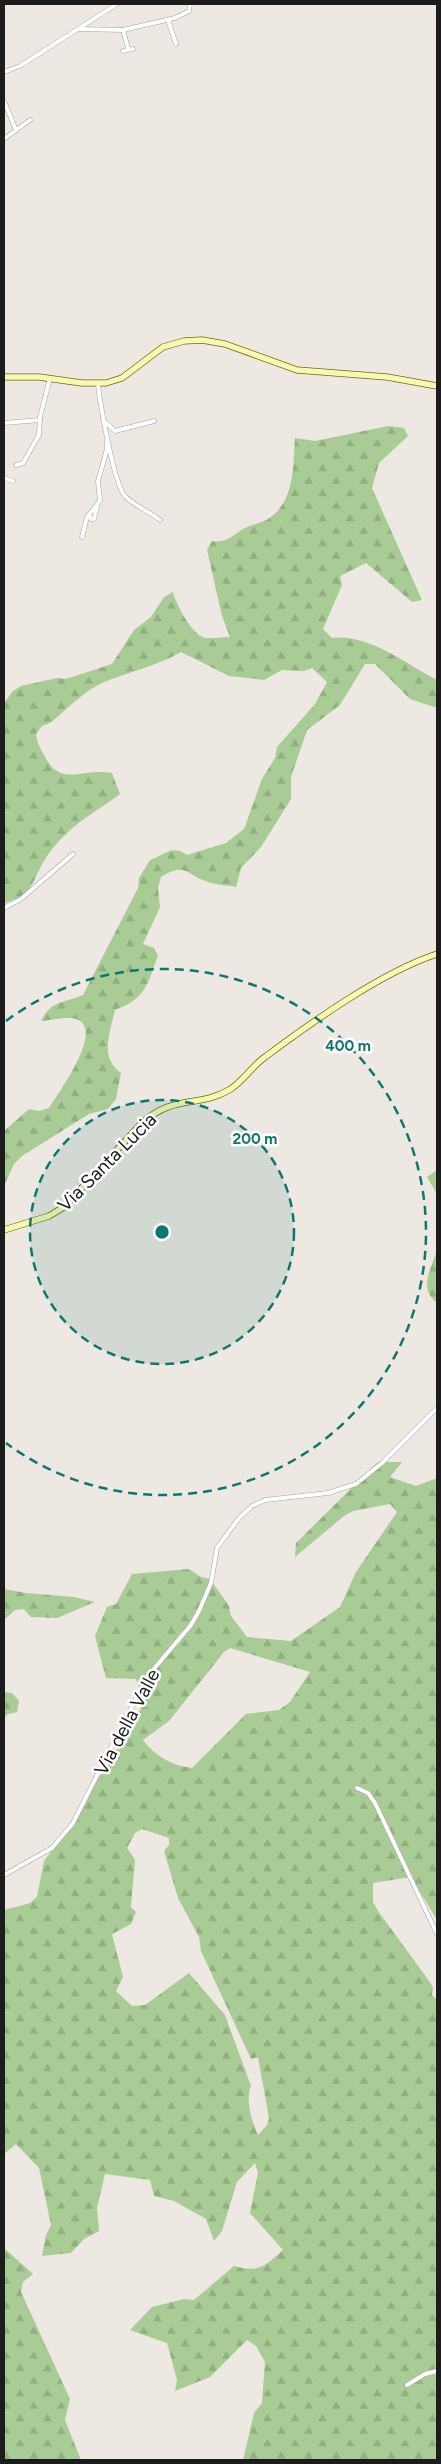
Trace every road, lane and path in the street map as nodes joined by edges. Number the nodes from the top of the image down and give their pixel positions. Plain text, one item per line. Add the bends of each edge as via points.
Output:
1 (117, 4) edge
2 (190, 4) edge
3 (168, 20) junction
4 (77, 29) junction
5 (122, 30) junction
6 (176, 44) dead end
7 (128, 48) junction
8 (133, 49) dead end
9 (122, 51) dead end
10 (4, 72) edge
11 (4, 101) edge
12 (30, 120) dead end
13 (16, 130) junction
14 (4, 139) edge
15 (4, 377) edge
16 (50, 378) junction
17 (98, 384) junction
18 (437, 386) edge
19 (40, 420) junction
20 (104, 420) junction
21 (154, 421) dead end
22 (4, 423) edge
23 (106, 436) junction
24 (16, 464) dead end
25 (4, 478) edge
26 (13, 481) dead end
27 (160, 520) dead end
28 (82, 537) dead end
29 (73, 854) dead end
30 (4, 908) edge
31 (437, 954) edge
32 (4, 1230) edge
33 (437, 1408) edge
34 (357, 1788) dead end
35 (4, 1875) edge
36 (437, 1934) edge
37 (437, 2372) edge
38 (407, 2385) dead end

1 - 4 street
2 - 3 street via 187,12
3 - 5 street
3 - 6 street
4 - 5 street
4 - 10 street via 20,66
5 - 7 street
7 - 8 street
7 - 9 street
11 - 13 street
12 - 13 street
13 - 14 street
15 - 16 street
16 - 17 street
16 - 19 street
17 - 18 street via 122,378 163,347 198,340 221,343 297,370 387,377
17 - 20 street
19 - 22 street
19 - 24 street via 38,436 23,463
20 - 21 street via 115,431
20 - 23 street
23 - 27 street via 123,494
23 - 28 street via 107,448 98,481 98,505 89,515
25 - 26 street
29 - 30 street via 21,899
31 - 32 street, Via Santa Lucia via 387,976 333,1010 258,1062 230,1090 172,1104 156,1112 64,1207 49,1216
33 - 35 street, Via della Valle via 356,1484 328,1493 266,1500 252,1506 239,1518 216,1548 211,1583 199,1611 148,1677 73,1823 52,1848
34 - 36 street via 368,1793 375,1803
37 - 38 street via 425,2374

